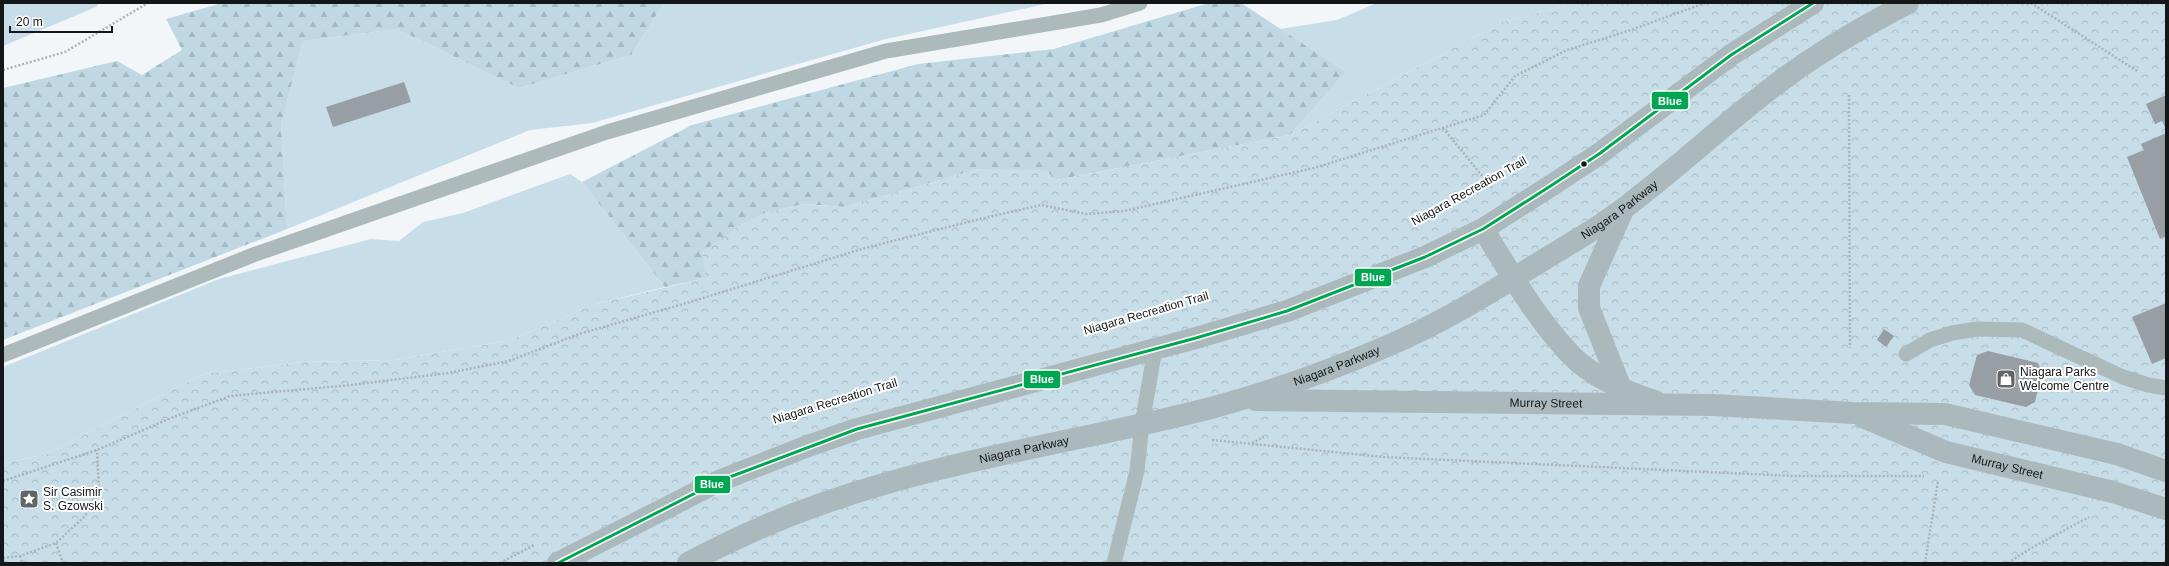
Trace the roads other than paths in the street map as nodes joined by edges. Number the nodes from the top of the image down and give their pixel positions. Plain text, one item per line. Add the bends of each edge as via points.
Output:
1 (1140, 3) edge
2 (1814, 3) edge
3 (1908, 3) edge
4 (1624, 208) junction
5 (1483, 229) junction
6 (1514, 279) junction
7 (1155, 349) junction
8 (1906, 354) dead end
9 (3, 355) edge
10 (1620, 386) junction
11 (2166, 388) edge
12 (1238, 400) junction
13 (1671, 406) junction
14 (1853, 413) junction
15 (1142, 424) junction
16 (2166, 470) edge
17 (2166, 509) edge
18 (558, 563) edge
19 (688, 563) edge
20 (1114, 563) edge

1 - 9 lane via 1101,15 886,51 607,132 253,255
2 - 5 main road via 1731,56 1599,154
3 - 4 main road, Niagara Parkway via 1823,51 1786,77
4 - 6 main road, Niagara Parkway via 1596,229
4 - 10 main road via 1589,286 1588,308
5 - 6 main road
5 - 7 main road via 1425,258 1325,298 1247,324
6 - 10 main road via 1552,333 1573,357 1598,376
6 - 12 main road, Niagara Parkway via 1436,324 1388,346
7 - 15 lane
7 - 18 main road via 857,429 808,446 719,481
8 - 11 lane via 1930,340 1952,333 1977,329 2022,330 2123,377
10 - 13 main road via 1643,398
12 - 13 main road, Murray Street
12 - 15 main road, Niagara Parkway
13 - 14 main road, Murray Street via 1712,405
14 - 16 main road, Murray Street via 1945,414 2117,454
14 - 17 main road, Murray Street via 1946,452 2113,492
15 - 19 main road, Niagara Parkway via 1025,450 863,491 812,507
15 - 20 lane via 1137,471

